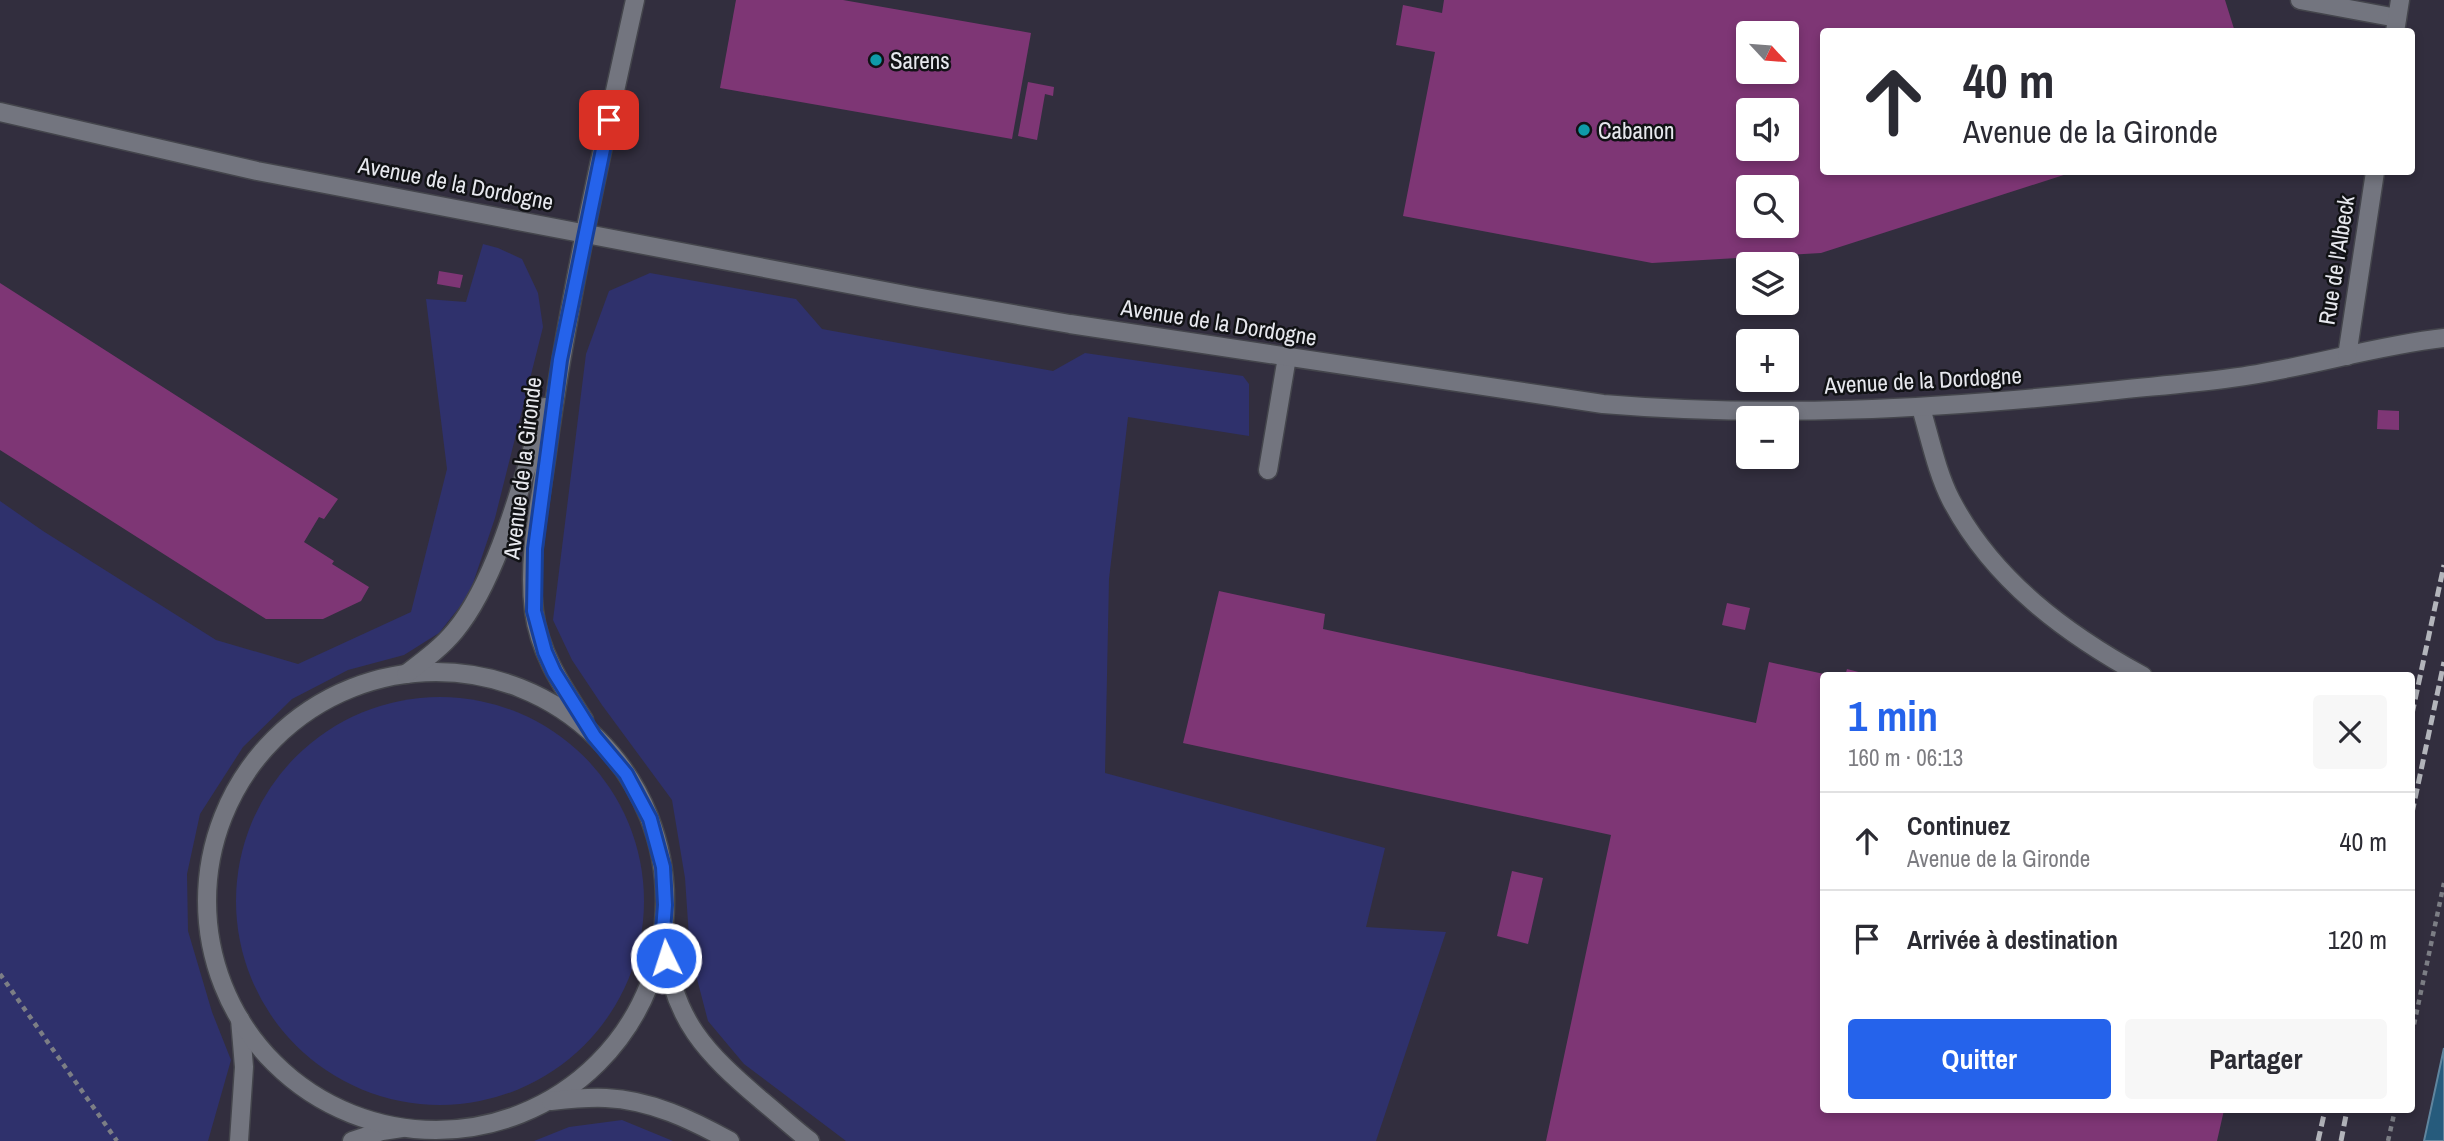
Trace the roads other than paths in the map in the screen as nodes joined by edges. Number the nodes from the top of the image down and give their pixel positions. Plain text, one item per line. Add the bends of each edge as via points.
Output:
1 (635, 0) edge
2 (2300, 0) edge
3 (2400, 0) edge
4 (2396, 25) edge
5 (0, 113) edge
6 (2375, 175) edge
7 (586, 232) junction
8 (2444, 338) edge
9 (2347, 356) junction
10 (1287, 357) junction
11 (560, 360) junction
12 (1921, 408) junction
13 (1268, 470) dead end
14 (2137, 672) edge
15 (405, 674) junction
16 (594, 736) junction
17 (663, 930) junction
18 (240, 1019) junction
19 (548, 1101) junction
20 (402, 1128) junction
21 (239, 1141) edge
22 (352, 1141) edge
23 (730, 1141) edge
24 (810, 1141) edge

1 - 7 street, Avenue de la Gironde
2 - 4 street
3 - 4 street
5 - 7 street, Avenue de la Dordogne via 257,171
6 - 9 street, Rue de l'Albeck
7 - 10 street, Avenue de la Dordogne via 916,297
7 - 11 street, Avenue de la Gironde
8 - 9 street, Avenue de la Dordogne
9 - 12 street, Avenue de la Dordogne via 2234,378
10 - 12 street, Avenue de la Dordogne via 1616,405 1763,411
10 - 13 street
11 - 15 street, Avenue de la Gironde via 517,495 477,599 441,646
11 - 16 street, Avenue de la Gironde via 535,549 534,611 554,672
12 - 14 street via 1950,499 2002,571 2062,625
15 - 16 street via 466,674 512,685 556,706
15 - 18 street via 345,691 301,716 256,760 230,802 210,862 208,912 215,962
16 - 17 street via 634,785 654,831 664,880
17 - 19 street via 651,979 629,1024 589,1072
17 - 24 street via 673,991 693,1032 728,1072
18 - 20 street via 271,1059 309,1091 354,1114
18 - 21 street via 244,1067
19 - 20 street via 477,1126
19 - 23 street via 606,1098 642,1103
20 - 22 street

